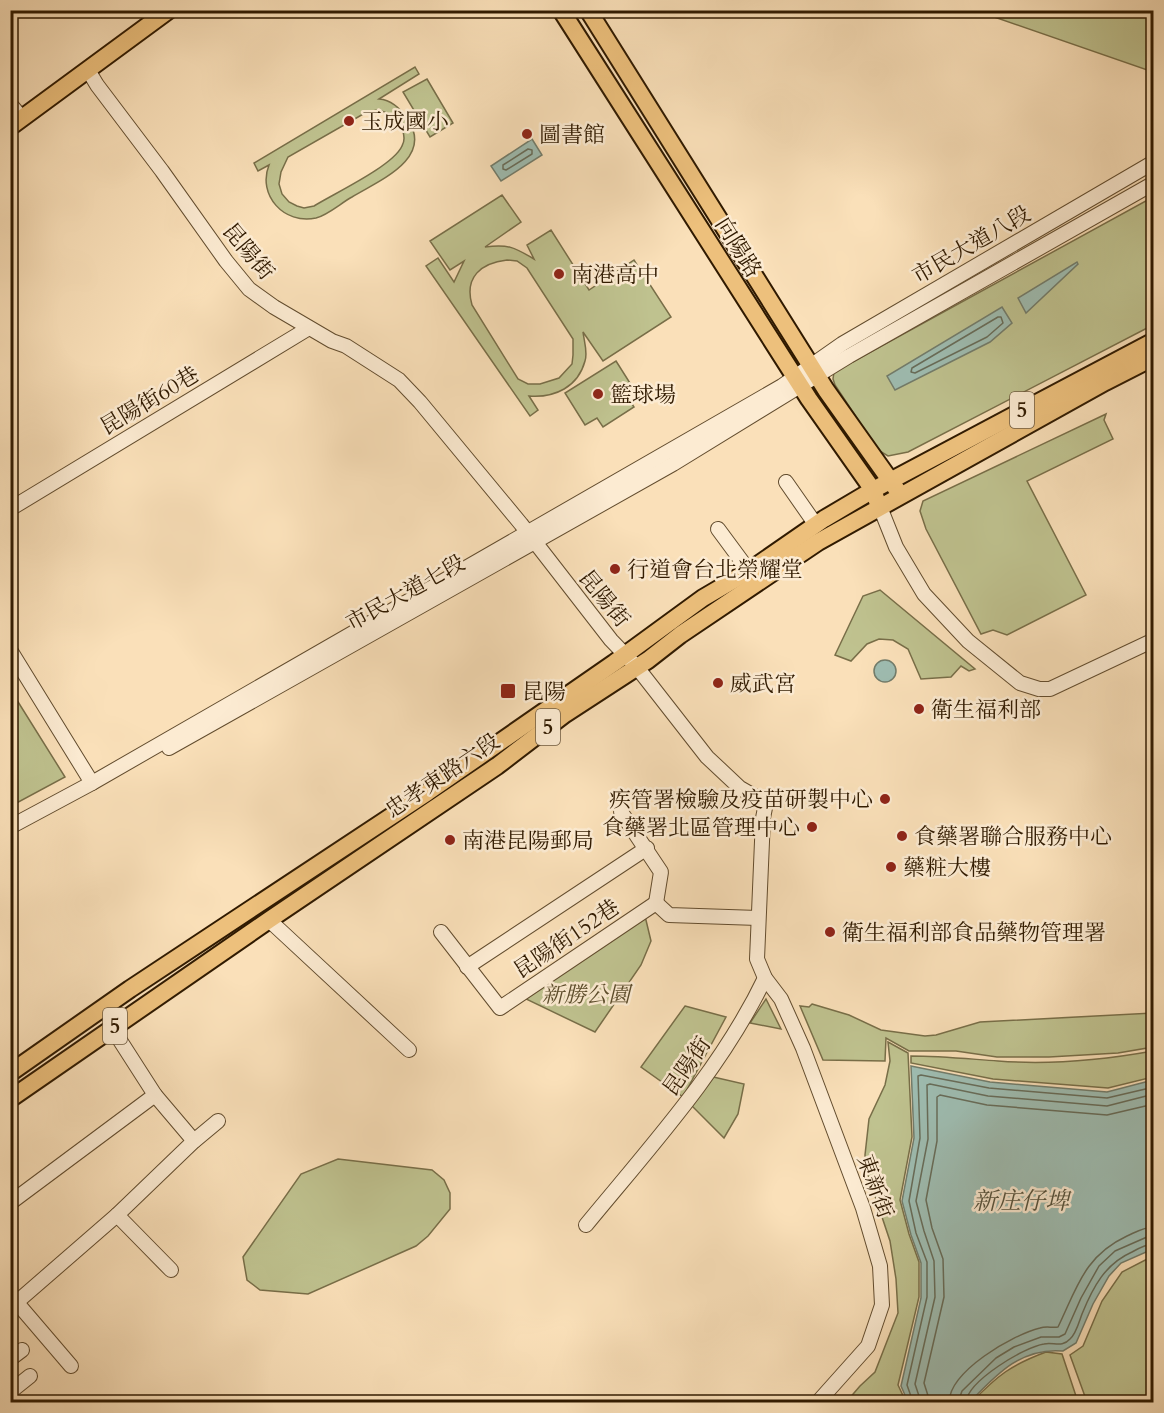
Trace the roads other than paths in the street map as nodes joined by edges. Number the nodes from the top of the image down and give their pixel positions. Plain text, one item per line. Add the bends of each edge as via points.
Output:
1 (169, 10) edge
2 (561, 10) edge
3 (588, 10) edge
4 (88, 70) junction
5 (10, 104) edge
6 (16, 122) edge
7 (1154, 162) edge
8 (1154, 183) edge
9 (309, 328) junction
10 (1154, 341) edge
11 (1154, 357) edge
12 (814, 371) junction
13 (798, 382) junction
14 (891, 481) junction
15 (786, 482) dead end
16 (873, 490) junction
17 (901, 495) junction
18 (880, 507) junction
19 (10, 509) edge
20 (816, 525) junction
21 (718, 529) dead end
22 (531, 538) junction
23 (749, 572) junction
24 (1154, 640) edge
25 (10, 650) edge
26 (630, 660) junction
27 (92, 783) junction
28 (621, 812) dead end
29 (10, 827) edge
30 (10, 838) edge
31 (647, 848) junction
32 (656, 903) junction
33 (758, 918) junction
34 (269, 920) junction
35 (441, 932) dead end
36 (467, 968) junction
37 (765, 978) junction
38 (112, 1028) junction
39 (409, 1050) dead end
40 (10, 1073) edge
41 (155, 1095) junction
42 (10, 1099) edge
43 (218, 1121) dead end
44 (194, 1141) junction
45 (10, 1203) edge
46 (117, 1215) junction
47 (586, 1225) dead end
48 (171, 1270) dead end
49 (13, 1302) edge
50 (22, 1350) dead end
51 (10, 1359) edge
52 (71, 1366) dead end
53 (30, 1377) dead end
54 (10, 1392) edge
55 (819, 1402) edge

1 - 4 main road
2 - 13 main road, 向陽路
3 - 12 main road, 向陽路
4 - 6 main road
4 - 9 street, 昆陽街 via 240,279 274,307
5 - 6 street
7 - 12 street, 市民大道八段 via 842,344
8 - 12 street, 市民大道八段 via 849,356
9 - 19 street, 昆陽街60巷
9 - 22 street, 昆陽街 via 399,380
10 - 14 main road, 5
11 - 17 main road, 5
12 - 13 street, 市民大道七段
12 - 14 main road, 向陽路
13 - 16 main road, 向陽路
13 - 22 street, 市民大道七段 via 673,464
14 - 16 main road, 5
14 - 17 main road, 向陽路
15 - 20 street
16 - 18 main road, 向陽路
16 - 20 main road, 忠孝東路六段 / 5
17 - 18 main road, 忠孝東路六段 / 5
18 - 24 street via 896,547 924,594 968,641 1020,683 1050,689
18 - 26 main road, 忠孝東路六段 / 5 via 818,542 680,634 648,660
20 - 23 main road, 忠孝東路六段 / 5
21 - 23 street
22 - 26 street, 昆陽街
22 - 27 street, 市民大道七段
22 - 30 street, 市民大道七段
23 - 26 main road, 忠孝東路六段 / 5 via 703,598
25 - 27 street
26 - 33 street, 昆陽街 via 718,769 766,803
26 - 34 main road, 忠孝東路六段 / 5 via 497,766
26 - 40 main road, 忠孝東路六段 / 5
27 - 29 street, 市民大道七段
28 - 31 street
31 - 32 street via 661,872
31 - 36 street
32 - 33 street via 669,915
32 - 36 street, 昆陽街152巷 via 500,1008
33 - 37 street, 昆陽街 via 757,959
34 - 38 main road, 忠孝東路六段 / 5
34 - 39 street
35 - 36 street
37 - 47 street, 昆陽街 via 742,1022 686,1104
37 - 55 street, 東新街 via 781,999 803,1048 880,1266 882,1305 868,1346
38 - 41 street
38 - 42 main road, 忠孝東路六段 / 5
41 - 44 street
41 - 45 street
43 - 44 street
44 - 46 street
46 - 48 street
46 - 49 street
49 - 52 street
50 - 51 street
53 - 54 street

